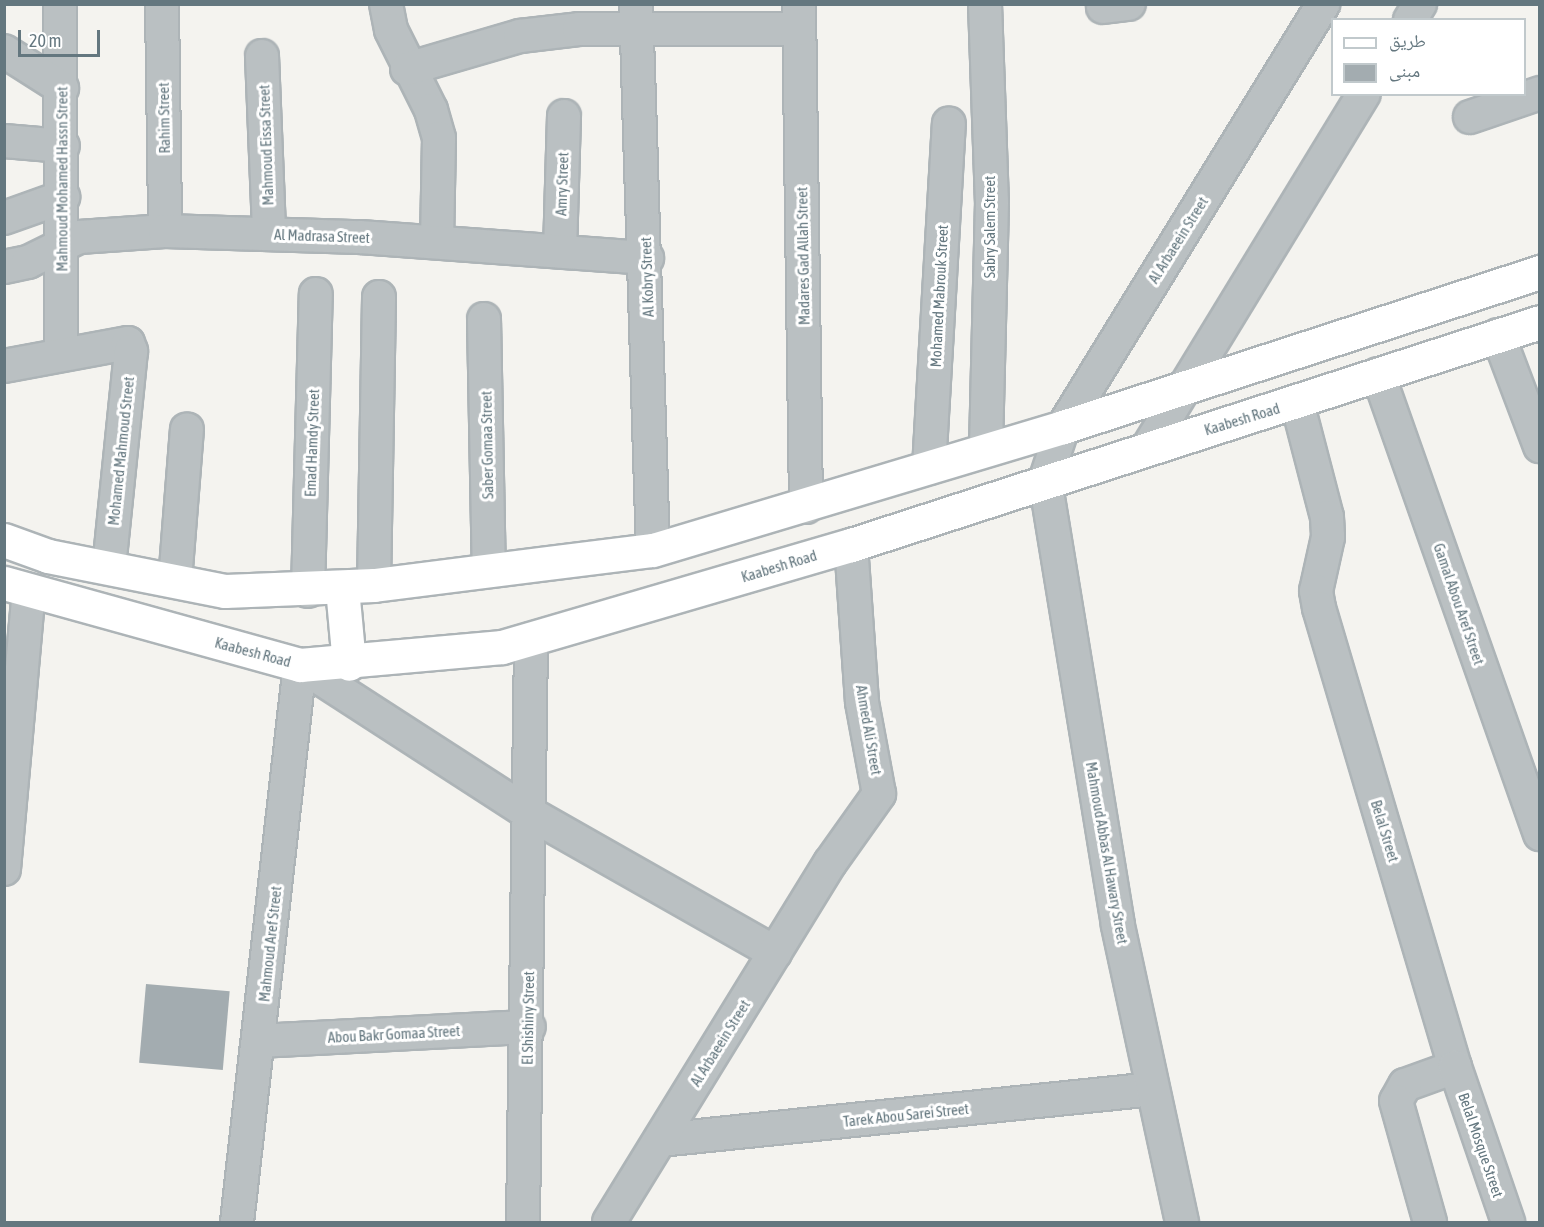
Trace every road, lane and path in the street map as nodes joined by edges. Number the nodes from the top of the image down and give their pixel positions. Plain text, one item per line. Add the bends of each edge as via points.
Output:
1 (60, 4) edge
2 (162, 4) edge
3 (386, 4) edge
4 (985, 4) edge
5 (1323, 4) edge
6 (1420, 4) edge
7 (637, 17) edge
8 (799, 17) edge
9 (1411, 18) edge
10 (4, 51) edge
11 (262, 56) dead end
12 (407, 69) junction
13 (62, 88) junction
14 (1539, 93) edge
15 (1363, 96) edge
16 (564, 116) dead end
17 (1470, 117) dead end
18 (949, 124) dead end
19 (4, 141) edge
20 (63, 147) junction
21 (63, 197) junction
22 (4, 218) edge
23 (165, 231) junction
24 (269, 234) junction
25 (64, 242) junction
26 (437, 242) junction
27 (560, 251) junction
28 (647, 258) junction
29 (4, 267) edge
30 (1539, 272) edge
31 (316, 294) dead end
32 (379, 297) dead end
33 (484, 319) dead end
34 (1539, 322) edge
35 (1498, 335) junction
36 (62, 354) junction
37 (4, 366) edge
38 (1378, 374) junction
39 (1181, 389) junction
40 (1297, 402) junction
41 (1063, 427) junction
42 (187, 429) dead end
43 (1539, 446) edge
44 (1147, 449) junction
45 (986, 450) junction
46 (929, 468) junction
47 (1045, 481) junction
48 (806, 507) junction
49 (4, 540) edge
50 (851, 545) junction
51 (653, 550) junction
52 (109, 568) junction
53 (489, 571) junction
54 (175, 581) junction
55 (374, 585) junction
56 (17, 587) edge
57 (342, 588) junction
58 (308, 591) junction
59 (531, 639) junction
60 (300, 664) junction
61 (349, 664) junction
62 (529, 813) junction
63 (1539, 834) edge
64 (830, 863) joint
65 (4, 869) edge
66 (775, 953) junction
67 (529, 1027) junction
68 (260, 1041) junction
69 (1455, 1067) junction
70 (1152, 1089) junction
71 (660, 1140) junction
72 (237, 1222) edge
73 (523, 1222) edge
74 (609, 1222) edge
75 (1182, 1222) edge
76 (1430, 1222) edge
77 (1508, 1222) edge

1 - 13 street, Mahmoud Mohamed Hassn Street
2 - 23 street, Rahim Street
3 - 12 street
4 - 45 street, Sabry Salem Street via 992,202
5 - 41 street, Al Arbaeein Street
6 - 9 street
7 - 8 street
7 - 12 street via 520,36
7 - 28 street, Al Kobry Street
8 - 48 street, Madares Gad Allah Street
10 - 13 street
11 - 24 street, Mahmoud Eissa Street
12 - 26 street via 431,110 439,138
13 - 20 street, Mahmoud Mohamed Hassn Street
14 - 17 street
15 - 39 street
16 - 27 street, Amry Street
18 - 46 street, Mohamed Mabrouk Street
19 - 20 street
20 - 21 street, Mahmoud Mohamed Hassn Street
21 - 22 street
21 - 25 street, Mahmoud Mohamed Hassn Street
23 - 24 street, Al Madrasa Street
23 - 25 street, Al Madrasa Street via 79,237
24 - 26 street, Al Madrasa Street
25 - 29 street, Al Madrasa Street via 28,262
25 - 36 street, Mahmoud Mohamed Hassn Street
26 - 27 street, Al Madrasa Street
27 - 28 street, Al Madrasa Street
28 - 51 street, Al Kobry Street
30 - 39 street
31 - 58 street, Emad Hamdy Street
32 - 55 street
33 - 53 street, Saber Gomaa Street
34 - 35 street, Kaabesh Road
35 - 38 street, Kaabesh Road
35 - 43 street
36 - 37 street
36 - 52 street, Mohamed Mahmoud Street via 120,343 128,343 131,351
38 - 40 street, Kaabesh Road
38 - 63 street, Gamal Abou Aref Street
39 - 41 street
39 - 44 street
40 - 44 street, Kaabesh Road
40 - 69 street, Belal Street via 1327,517 1328,537 1316,591 1318,608
41 - 45 street
41 - 47 street, Al Arbaeein Street
42 - 54 street
44 - 47 street, Kaabesh Road
45 - 46 street
46 - 48 street
47 - 50 street, Kaabesh Road
47 - 70 street, Mahmoud Abbas Al Hawary Street via 1118,926
48 - 51 street
49 - 52 street via 48,556
50 - 59 street, Kaabesh Road
50 - 64 street, Ahmed Ali Street via 862,702 879,794
51 - 53 street
52 - 54 street
53 - 55 street
54 - 58 street via 225,591
55 - 57 street
56 - 60 street, Kaabesh Road
56 - 65 street
57 - 58 street
57 - 61 street
59 - 61 street, Kaabesh Road
59 - 62 street, El Shishiny Street
60 - 61 street, Kaabesh Road
60 - 62 street
60 - 68 street, Mahmoud Aref Street
62 - 66 street
62 - 67 street, El Shishiny Street
64 - 66 street, Al Arbaeein Street
66 - 71 street, Al Arbaeein Street
67 - 68 street, Abou Bakr Gomaa Street
67 - 73 street, El Shishiny Street
68 - 72 street, Mahmoud Aref Street
69 - 76 street via 1405,1085 1396,1101
69 - 77 street, Belal Mosque Street
70 - 71 street, Tarek Abou Sarei Street
70 - 75 street, Mahmoud Abbas Al Hawary Street
71 - 74 street, Al Arbaeein Street

